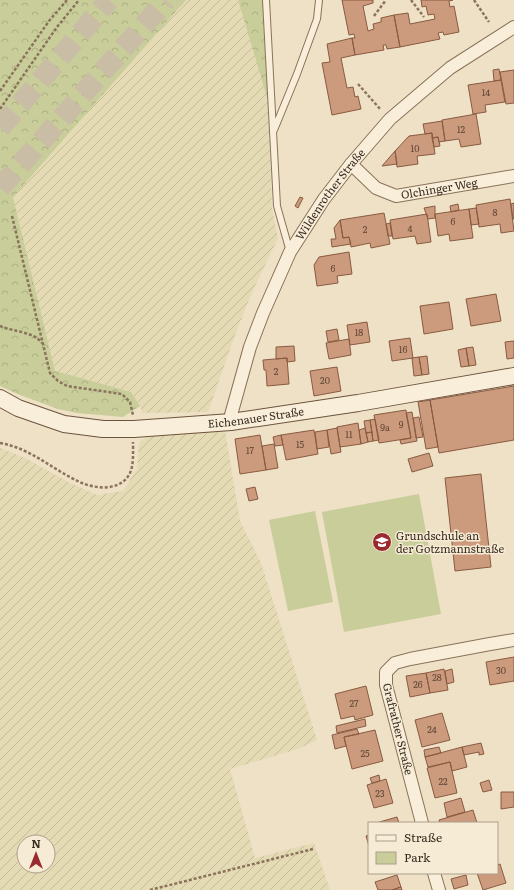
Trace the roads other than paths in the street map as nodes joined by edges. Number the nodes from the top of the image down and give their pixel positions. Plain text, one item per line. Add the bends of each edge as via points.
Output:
1 (266, 0) edge
2 (319, 0) edge
3 (514, 27) edge
4 (274, 131) junction
5 (351, 164) junction
6 (514, 176) edge
7 (290, 252) junction
8 (514, 376) edge
9 (0, 398) edge
10 (232, 422) junction
11 (514, 640) edge
12 (422, 822) edge
13 (434, 874) edge
14 (438, 890) edge

1 - 4 lane
2 - 4 lane via 317,19
3 - 5 street, Wildenrother Straße via 450,68 390,119
4 - 7 lane via 277,206
5 - 6 street, Olchinger Weg via 376,188 396,196
5 - 7 street, Wildenrother Straße via 324,199
7 - 10 street, Wildenrother Straße via 250,346
8 - 10 street, Eichenauer Straße
9 - 10 street, Eichenauer Straße via 18,408 64,424 103,429
11 - 12 street, Grafrather Straße via 410,659 395,663 386,672 386,685
13 - 14 street

